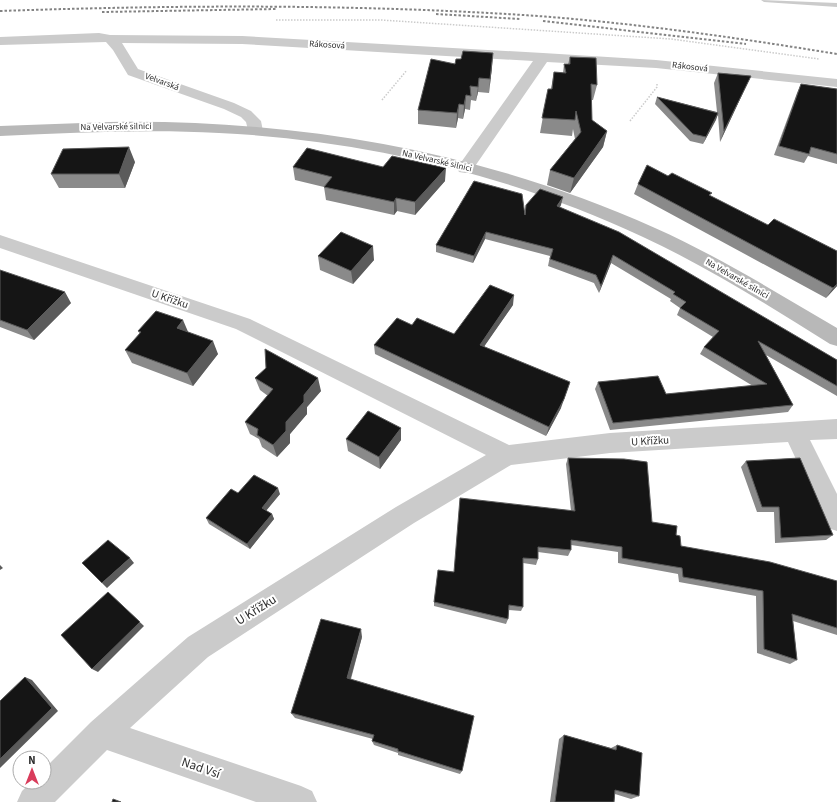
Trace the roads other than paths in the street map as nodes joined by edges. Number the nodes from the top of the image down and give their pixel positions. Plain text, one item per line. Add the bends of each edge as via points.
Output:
1 (764, 0) edge
2 (837, 5) edge
3 (110, 39) junction
4 (0, 41) edge
5 (544, 57) junction
6 (837, 83) edge
7 (0, 131) edge
8 (255, 131) junction
9 (465, 168) junction
10 (0, 241) edge
11 (837, 338) edge
12 (837, 429) edge
13 (795, 432) junction
14 (507, 455) junction
15 (837, 520) edge
16 (102, 733) junction
17 (33, 802) edge
18 (300, 802) edge

1 - 2 lane
3 - 4 street via 100,37
3 - 5 street, Rákosová via 242,40
3 - 8 street, Velvarská via 134,72 246,114 253,121
5 - 6 street, Rákosová via 656,64
5 - 9 street
7 - 8 main road, Na Velvarské silnici via 141,126
8 - 9 main road, Na Velvarské silnici via 383,149
9 - 11 main road, Na Velvarské silnici via 540,189 646,231 706,260
10 - 14 street, U Křížku via 243,324
12 - 13 street, U Křížku
13 - 14 street, U Křížku via 610,443
13 - 15 street
14 - 16 street, U Křížku via 406,515 198,647
16 - 17 street, U Křížku
16 - 18 street, Nad Vsí

